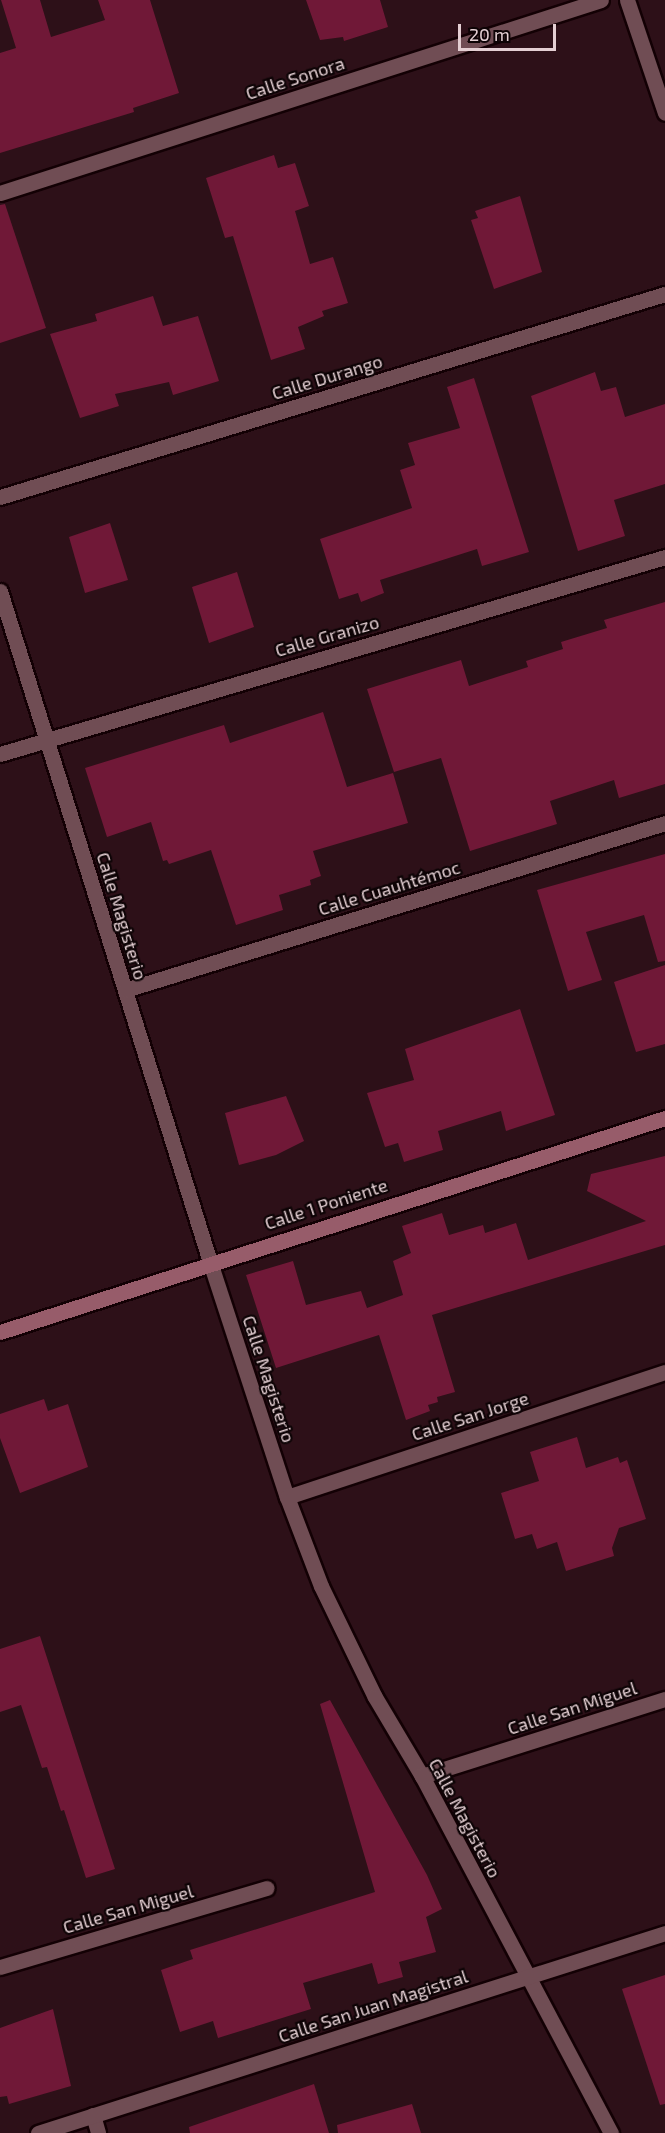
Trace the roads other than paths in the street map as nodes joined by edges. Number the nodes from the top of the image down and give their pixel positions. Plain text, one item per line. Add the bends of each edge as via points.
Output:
1 (601, 0) edge
2 (627, 0) edge
3 (665, 113) edge
4 (0, 193) edge
5 (665, 294) edge
6 (0, 496) edge
7 (665, 557) edge
8 (0, 591) edge
9 (46, 740) junction
10 (0, 754) edge
11 (665, 823) edge
12 (125, 990) junction
13 (665, 1118) edge
14 (210, 1262) junction
15 (0, 1332) edge
16 (665, 1372) edge
17 (287, 1497) junction
18 (665, 1699) edge
19 (422, 1776) junction
20 (267, 1888) dead end
21 (665, 1933) edge
22 (0, 1967) edge
23 (528, 1978) junction
24 (93, 2115) junction
25 (38, 2133) edge
26 (98, 2133) edge
27 (611, 2133) edge

1 - 4 street, Calle Sonora
2 - 3 street
5 - 6 street, Calle Durango
7 - 9 street, Calle Granizo
8 - 9 street, Calle Magisterio
9 - 10 street, Calle Granizo
9 - 12 street, Calle Magisterio
11 - 12 street, Calle Cuauhtémoc
12 - 14 street, Calle Magisterio
13 - 14 main road, Calle 1 Poniente
14 - 15 main road, Calle 1 Poniente
14 - 17 street, Calle Magisterio
16 - 17 street, Calle San Jorge
17 - 19 street, Calle Magisterio via 348,1646
18 - 19 street, Calle San Miguel
19 - 23 street, Calle Magisterio
20 - 22 street, Calle San Miguel
21 - 23 street, Calle San Juan Magistral
23 - 24 street, Calle San Juan Magistral
23 - 27 street, Calle Magisterio
24 - 25 street, Calle San Juan Magistral
24 - 26 street

